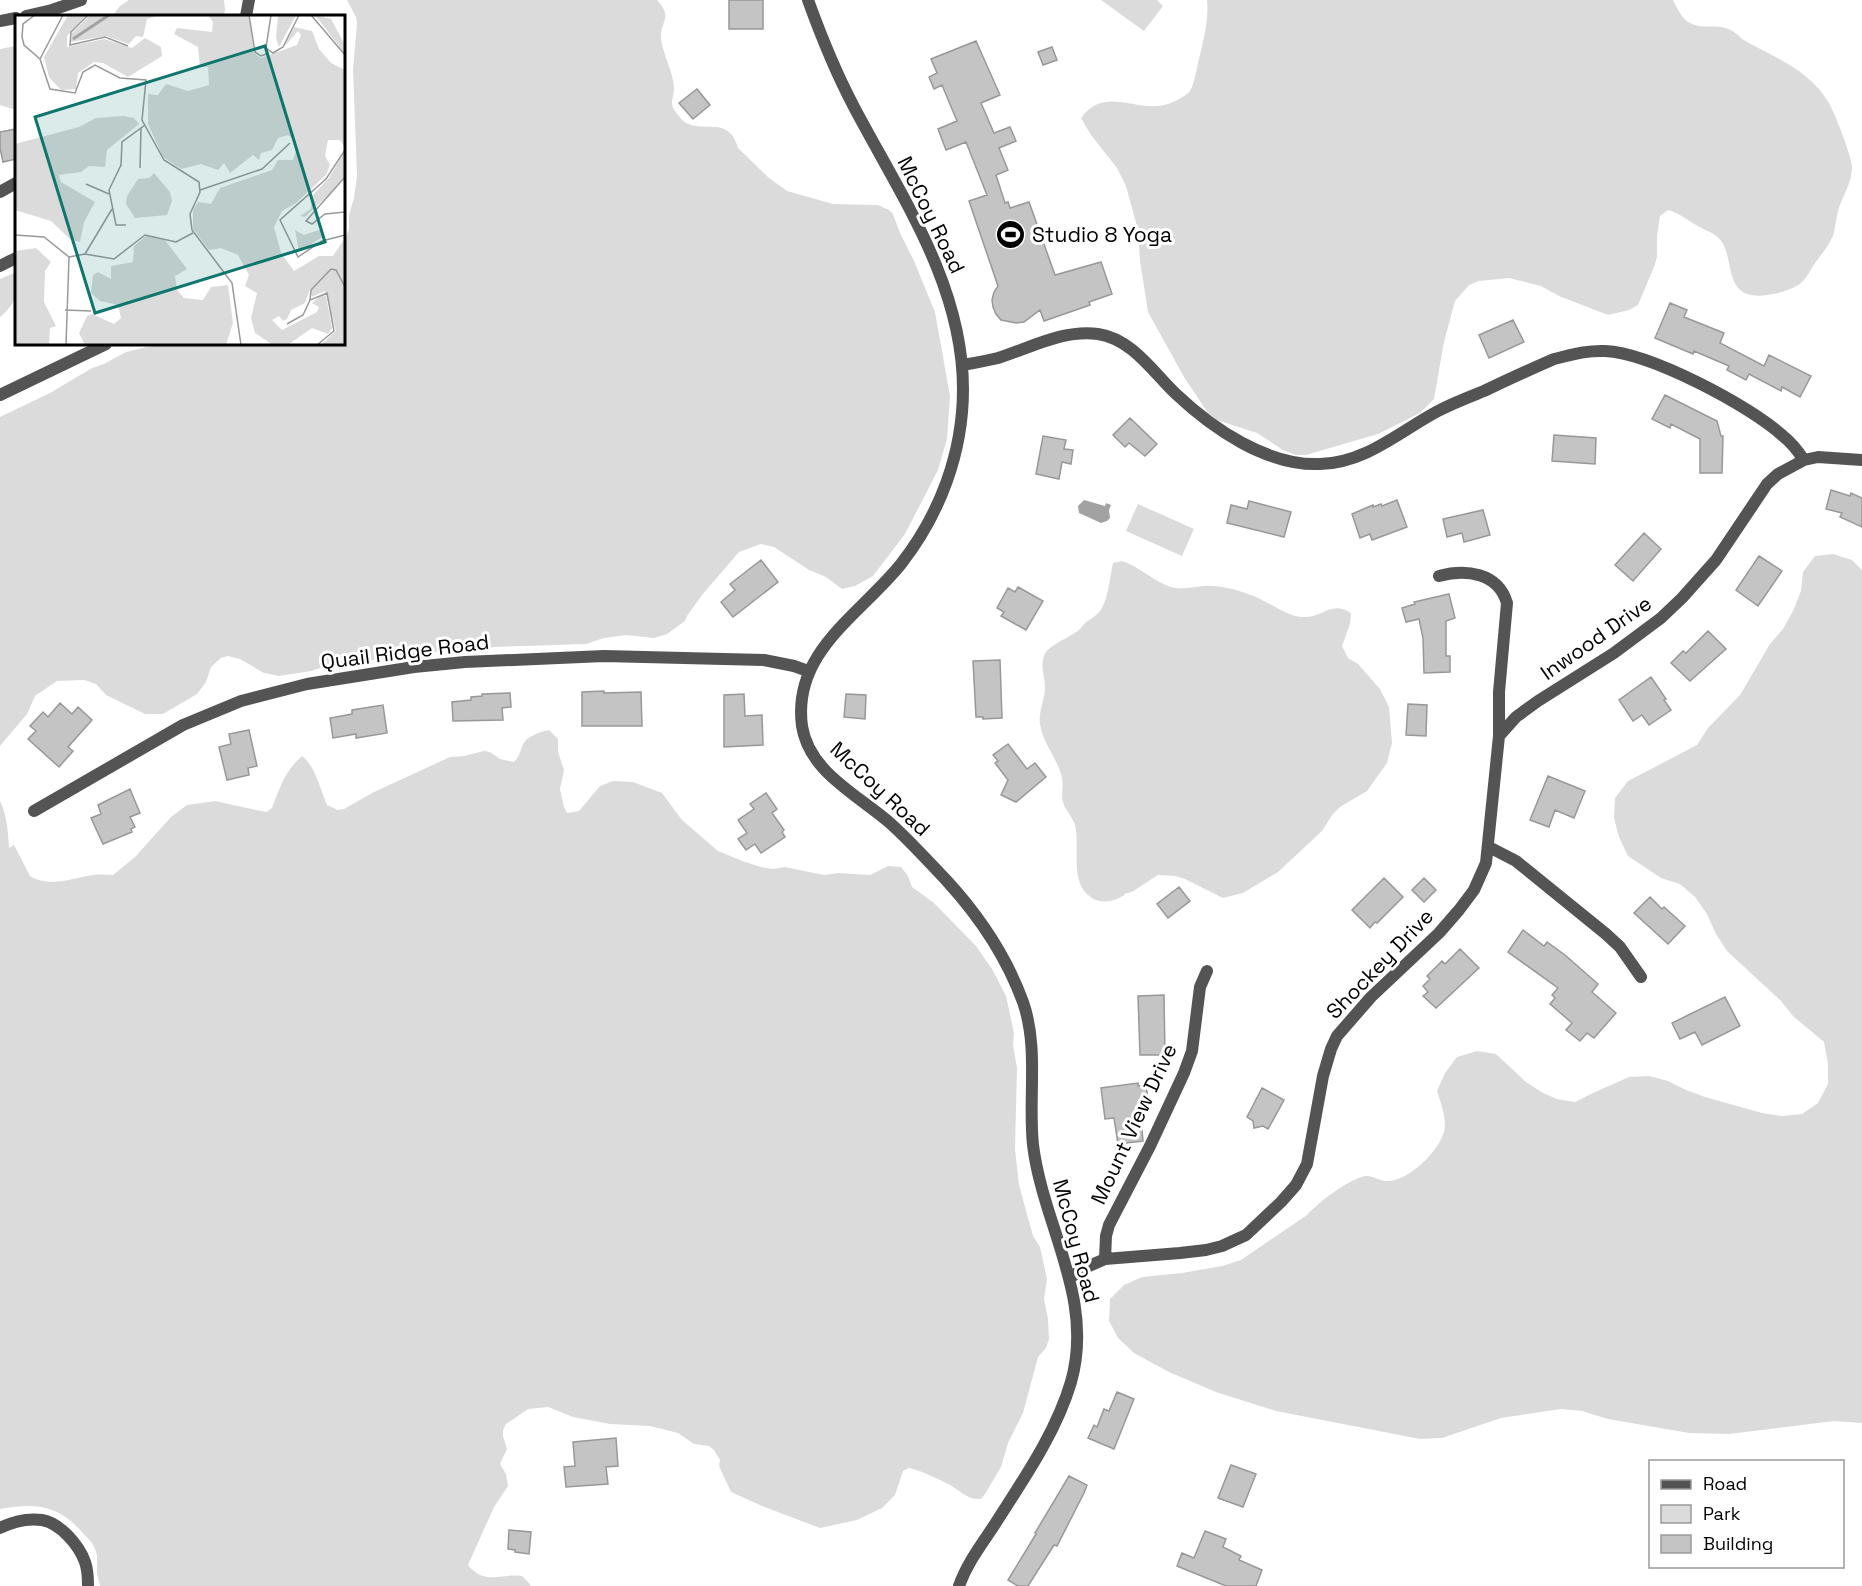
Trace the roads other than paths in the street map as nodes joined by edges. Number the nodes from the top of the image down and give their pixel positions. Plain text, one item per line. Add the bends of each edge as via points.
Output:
1 (81, 0) edge
2 (249, 0) edge
3 (808, 0) edge
4 (30, 15) edge
5 (246, 15) edge
6 (15, 18) edge
7 (0, 21) edge
8 (15, 184) edge
9 (0, 192) edge
10 (15, 258) edge
11 (0, 266) edge
12 (104, 345) edge
13 (962, 365) junction
14 (0, 395) edge
15 (1804, 460) junction
16 (1862, 460) edge
17 (1438, 576) dead end
18 (808, 671) junction
19 (1499, 736) junction
20 (34, 811) dead end
21 (1489, 847) junction
22 (1207, 971) dead end
23 (1641, 976) dead end
24 (1105, 1259) junction
25 (1070, 1278) junction
26 (0, 1528) edge
27 (88, 1586) edge
28 (959, 1586) edge

1 - 4 street
2 - 5 street
3 - 13 street, McCoy Road via 852,103 935,261 956,326
6 - 7 street
8 - 9 street
10 - 11 street
12 - 14 street
13 - 15 street via 998,358 1063,336 1108,336 1125,344 1197,412 1238,441 1283,459 1320,464 1370,452 1437,411 1554,359 1604,351 1658,365 1725,397 1782,434
13 - 18 street, McCoy Road via 956,453 935,510 901,564 828,641
15 - 16 street
15 - 19 street, Inwood Drive via 1767,484 1716,560 1661,618 1516,717
17 - 19 street, Shockey Drive via 1469,573 1484,577 1504,593 1507,603
18 - 20 street, Quail Ridge Road via 780,662 741,658 604,656 465,662 316,682 240,701 183,725
18 - 25 street, McCoy Road via 802,690 803,730 819,764 891,824 951,886 975,915 1012,974 1029,1029 1038,1174
19 - 21 street, Shockey Drive
21 - 23 street via 1516,861 1606,934 1620,946
21 - 24 street, Shockey Drive via 1481,876 1459,910 1338,1035 1324,1069 1307,1164 1281,1202 1246,1235 1222,1246
22 - 24 street, Mount View Drive via 1200,987 1192,1051 1109,1225
24 - 25 street, Shockey Drive
25 - 28 street, McCoy Road via 1078,1341 1063,1404
26 - 27 street via 29,1520 53,1524 71,1540 84,1560

